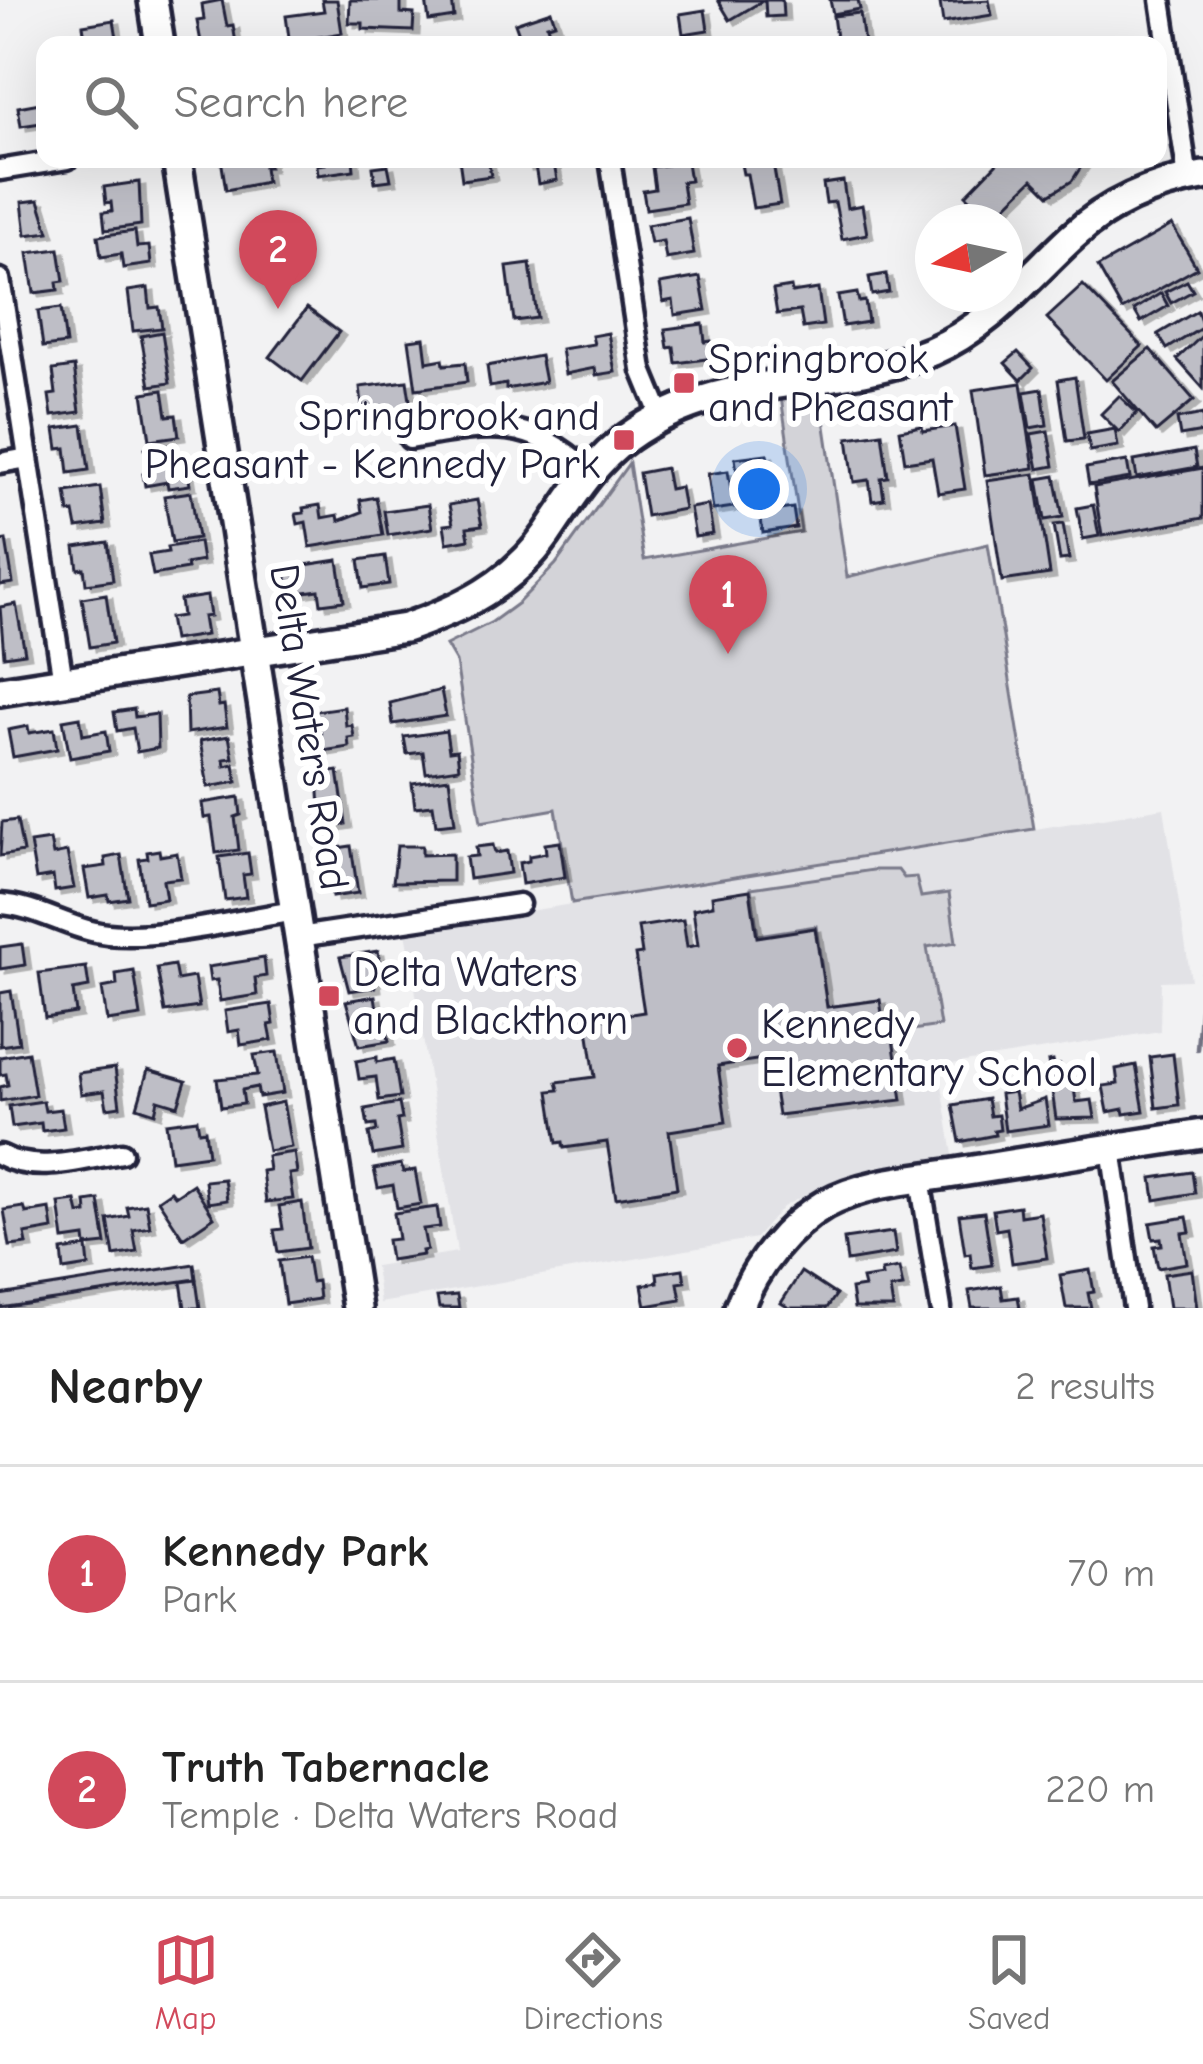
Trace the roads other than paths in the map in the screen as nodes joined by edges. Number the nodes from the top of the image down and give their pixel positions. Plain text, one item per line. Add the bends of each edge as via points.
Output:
1 (152, 0) edge
2 (1161, 0) edge
3 (158, 36) edge
4 (36, 164) edge
5 (178, 168) edge
6 (611, 168) edge
7 (0, 170) edge
8 (1195, 177) edge
9 (0, 279) edge
10 (661, 416) junction
11 (410, 439) dead end
12 (28, 458) junction
13 (0, 463) edge
14 (589, 472) junction
15 (254, 652) junction
16 (63, 681) junction
17 (0, 691) edge
18 (0, 904) edge
19 (519, 904) dead end
20 (297, 924) junction
21 (1203, 1134) edge
22 (1111, 1148) junction
23 (122, 1153) dead end
24 (0, 1155) edge
25 (920, 1179) junction
26 (357, 1308) edge
27 (739, 1308) edge
28 (941, 1308) edge
29 (1134, 1308) edge

1 - 3 street
2 - 8 street
4 - 7 street
5 - 15 street, Delta Waters Road
6 - 10 street via 642,370
8 - 10 street via 1120,202 993,313 933,350 710,396
9 - 12 street
10 - 14 street
11 - 14 street via 519,429
12 - 13 street
12 - 16 street
14 - 15 street via 516,569 450,613
15 - 16 street
15 - 20 street, Delta Waters Road
16 - 17 street
18 - 20 street via 130,935
19 - 20 street
20 - 26 street, Delta Waters Road
21 - 22 street
22 - 25 street
22 - 29 street
23 - 24 street via 46,1165
25 - 27 street via 825,1204 763,1263
25 - 28 street

